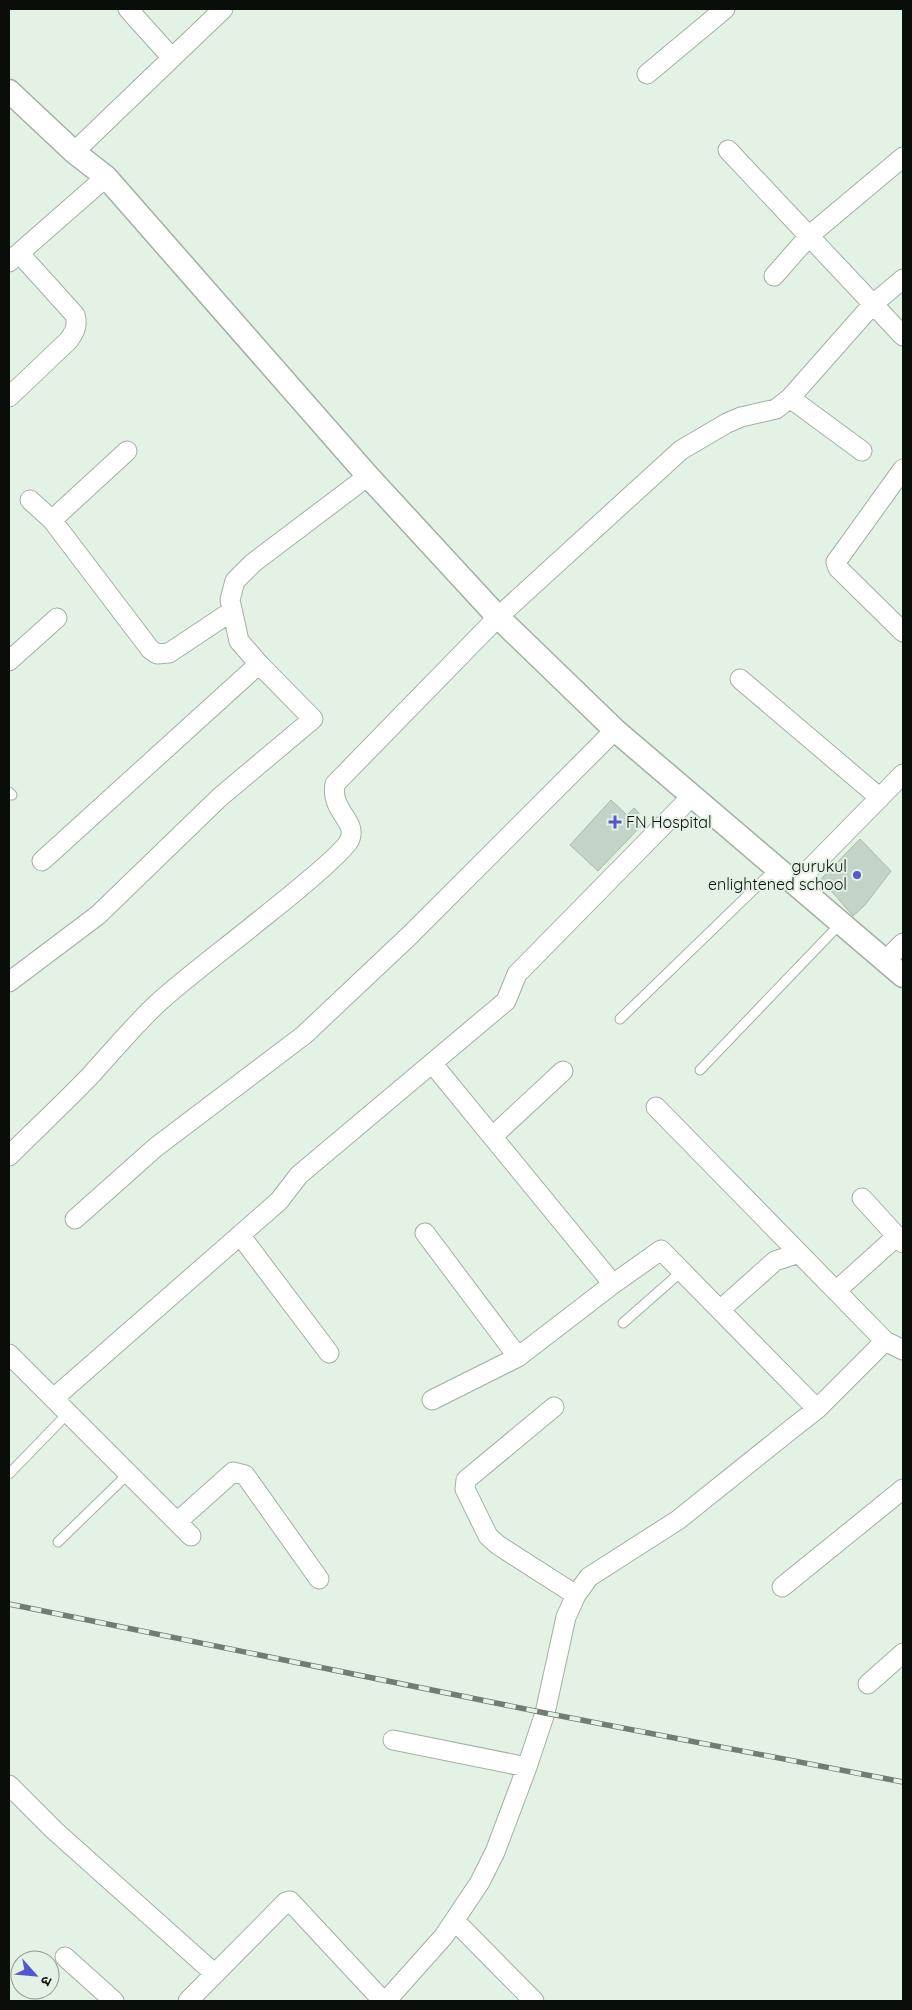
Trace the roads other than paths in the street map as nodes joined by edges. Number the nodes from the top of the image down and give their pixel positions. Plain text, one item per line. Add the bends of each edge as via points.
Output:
1 (128, 9) edge
2 (223, 9) edge
3 (725, 9) edge
4 (172, 58) junction
5 (647, 74) dead end
6 (9, 90) edge
7 (728, 150) dead end
8 (74, 152) junction
9 (903, 157) edge
10 (106, 177) junction
11 (810, 235) junction
12 (14, 257) edge
13 (774, 276) dead end
14 (903, 279) edge
15 (873, 304) junction
16 (903, 336) edge
17 (9, 397) edge
18 (790, 398) junction
19 (127, 452) dead end
20 (862, 452) dead end
21 (903, 469) edge
22 (368, 476) junction
23 (30, 500) dead end
24 (52, 520) junction
25 (232, 611) junction
26 (498, 617) junction
27 (57, 618) dead end
28 (903, 632) edge
29 (9, 661) edge
30 (259, 664) junction
31 (740, 679) dead end
32 (615, 730) junction
33 (903, 774) edge
34 (692, 796) junction
35 (880, 798) junction
36 (42, 861) dead end
37 (776, 868) junction
38 (795, 884) junction
39 (842, 923) junction
40 (903, 943) edge
41 (886, 960) junction
42 (903, 976) edge
43 (9, 982) edge
44 (620, 1019) dead end
45 (432, 1064) junction
46 (700, 1070) dead end
47 (563, 1071) dead end
48 (656, 1107) dead end
49 (492, 1136) junction
50 (9, 1156) edge
51 (862, 1198) dead end
52 (75, 1219) dead end
53 (425, 1233) dead end
54 (240, 1235) junction
55 (900, 1240) edge
56 (799, 1253) junction
57 (682, 1271) junction
58 (612, 1284) junction
59 (836, 1291) junction
60 (720, 1310) junction
61 (623, 1323) dead end
62 (896, 1342) edge
63 (329, 1352) dead end
64 (9, 1354) edge
65 (518, 1357) junction
66 (802, 1394) junction
67 (54, 1398) junction
68 (432, 1400) dead end
69 (554, 1407) dead end
70 (817, 1409) junction
71 (69, 1412) junction
72 (794, 1427) junction
73 (129, 1473) junction
74 (9, 1474) edge
75 (903, 1489) edge
76 (176, 1522) junction
77 (191, 1536) dead end
78 (58, 1542) dead end
79 (319, 1580) dead end
80 (782, 1587) dead end
81 (576, 1595) junction
82 (903, 1652) edge
83 (868, 1684) dead end
84 (393, 1740) dead end
85 (528, 1767) junction
86 (9, 1785) edge
87 (455, 1921) junction
88 (65, 1957) dead end
89 (215, 1974) junction
90 (114, 2001) edge
91 (188, 2001) edge
92 (384, 2001) edge
93 (534, 2001) edge

1 - 4 street
2 - 4 street
3 - 5 street
4 - 8 street
6 - 8 street
7 - 11 street
8 - 10 street
9 - 11 street
10 - 12 street
10 - 22 street
11 - 13 street
11 - 15 street
12 - 17 street via 75,315 78,323 68,340
14 - 15 street
15 - 16 street
15 - 18 street
18 - 20 street
18 - 26 street via 776,409 727,423 681,450
19 - 24 street
21 - 28 street via 836,562 838,568
22 - 25 street via 253,563 235,581 230,600
22 - 26 street
23 - 24 street
24 - 25 street via 157,654 169,653
25 - 30 street via 239,640
26 - 32 street
26 - 50 street via 335,784 333,795 336,805 348,822 351,835 342,850 159,1002
27 - 29 street
30 - 36 street
30 - 43 street via 313,719 220,797 98,915
31 - 35 street
32 - 34 street
32 - 52 street via 408,937 304,1035 156,1147
33 - 35 street
34 - 37 street
34 - 45 street via 517,974 506,1002
35 - 38 street
37 - 38 street
37 - 44 lane
38 - 39 street
39 - 41 street
39 - 46 lane
40 - 41 street
41 - 42 street
45 - 49 street
45 - 54 street via 299,1175 279,1201
47 - 49 street
48 - 56 street
49 - 58 street
51 - 55 street
53 - 65 street
54 - 63 street
54 - 67 street
55 - 59 street
56 - 59 street
56 - 60 street via 766,1267
57 - 58 street via 661,1250
57 - 60 street
57 - 61 lane
58 - 65 street
59 - 62 street
60 - 66 street
62 - 70 street
64 - 67 street
65 - 68 street
66 - 70 street
66 - 72 street
67 - 71 street
69 - 81 street via 466,1480 465,1489 482,1526 498,1545
70 - 72 street
71 - 73 street
71 - 74 lane
72 - 81 street via 678,1520 590,1577
73 - 76 street
73 - 78 lane
75 - 80 street
76 - 77 street
76 - 79 street via 233,1472 239,1472 245,1475
81 - 85 street via 566,1617 545,1712
82 - 83 street
84 - 85 street
85 - 87 street via 480,1882
86 - 89 street
87 - 92 street
87 - 93 street
88 - 90 street
89 - 91 street
89 - 92 street via 290,1901

